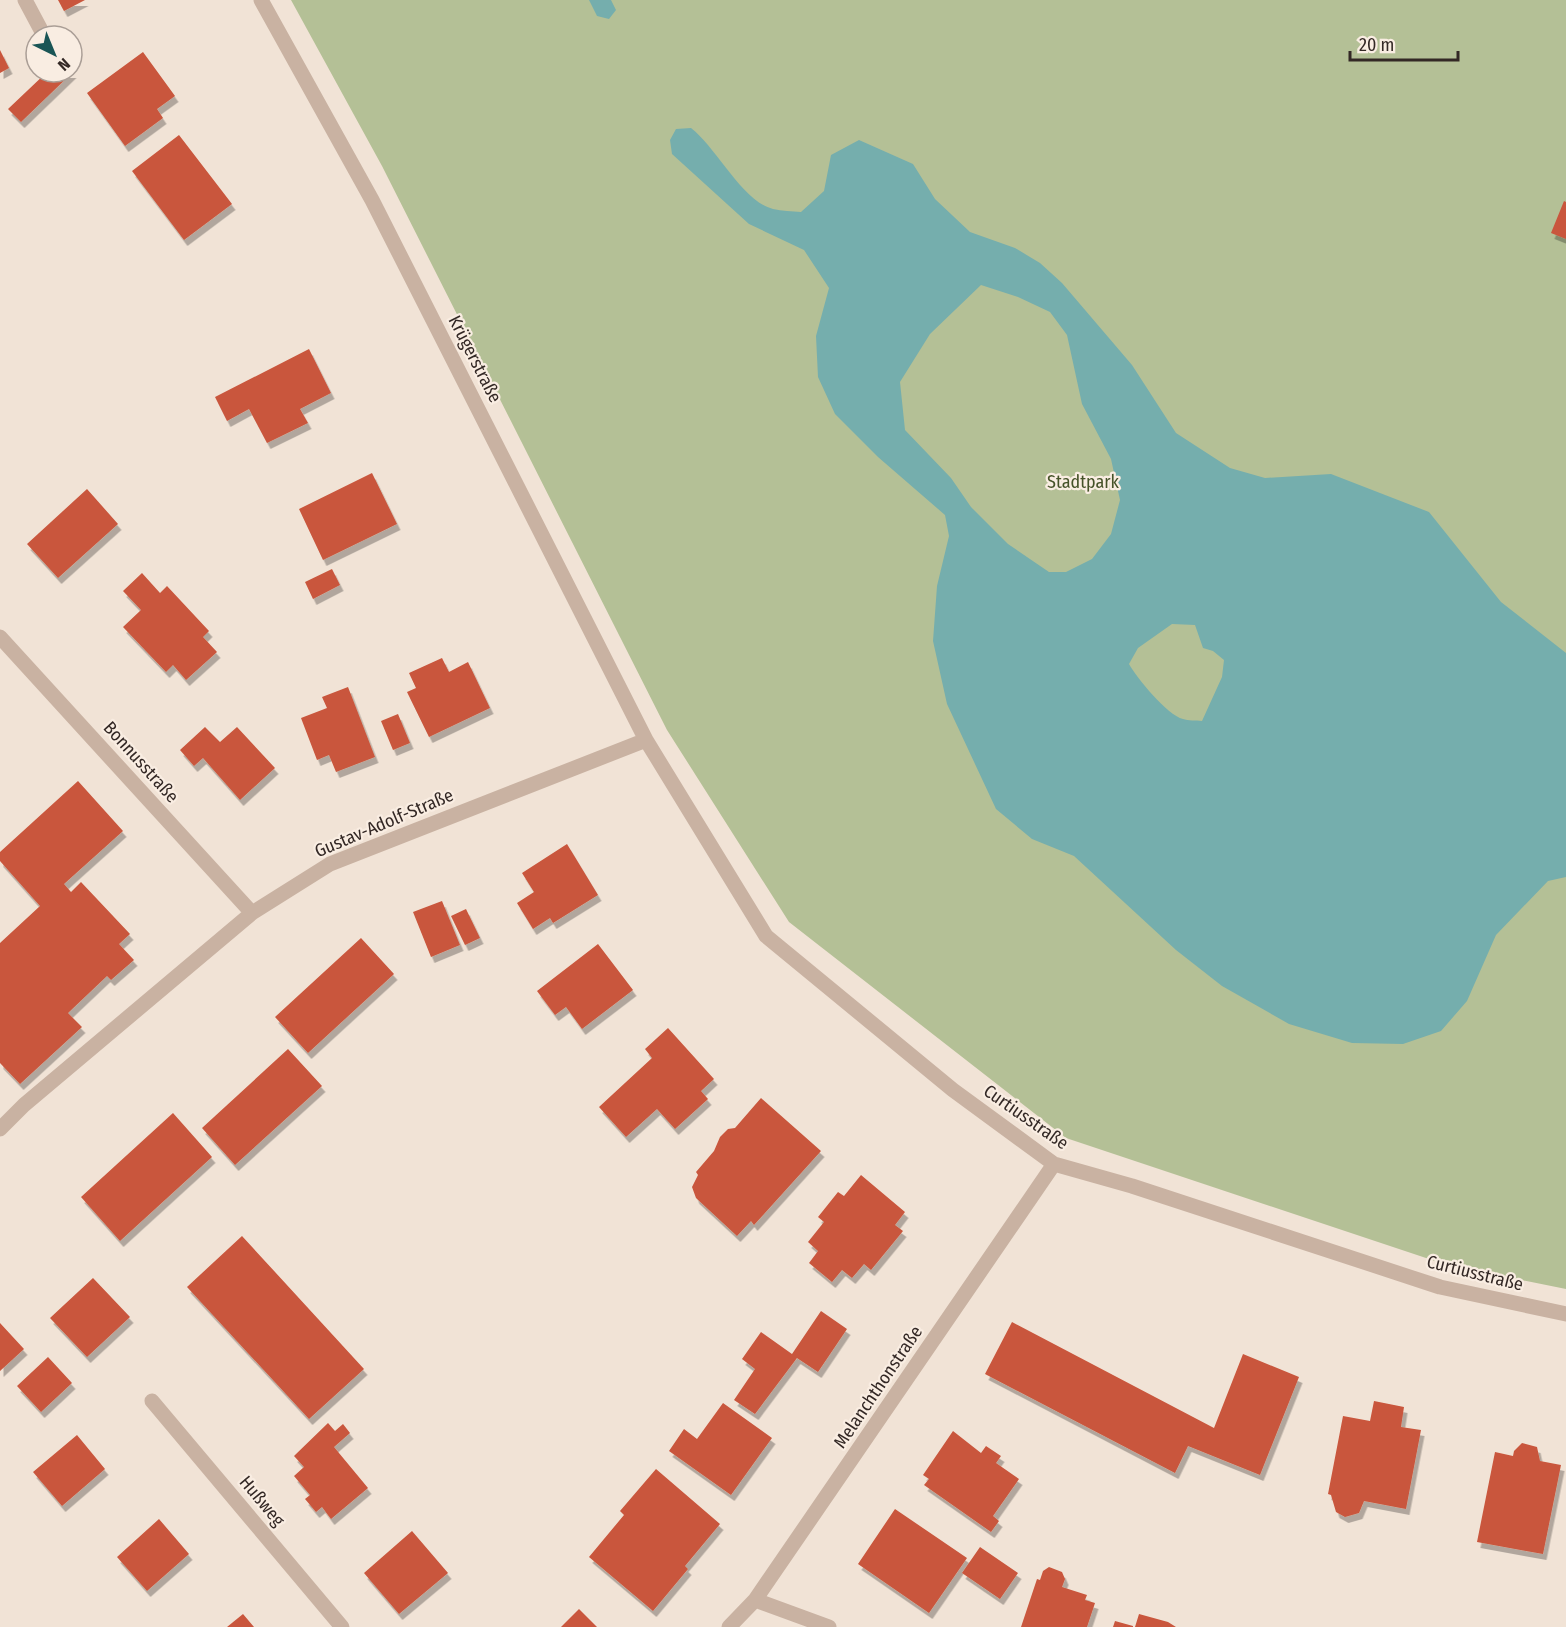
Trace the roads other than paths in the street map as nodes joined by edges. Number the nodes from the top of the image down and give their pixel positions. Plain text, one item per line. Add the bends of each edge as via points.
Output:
1 (25, 0) edge
2 (261, 0) edge
3 (38, 24) edge
4 (0, 637) edge
5 (646, 740) junction
6 (252, 913) junction
7 (1, 1126) edge
8 (1054, 1164) junction
9 (1566, 1314) edge
10 (152, 1401) dead end
11 (755, 1600) junction
12 (342, 1627) edge
13 (729, 1627) edge
14 (829, 1627) edge

1 - 3 street
2 - 5 street, Krügerstraße via 372,200
4 - 6 street, Bonnusstraße
5 - 6 street, Gustav-Adolf-Straße via 330,864
5 - 8 street, Curtiusstraße via 766,936 953,1090
6 - 7 street, Gustav-Adolf-Straße
8 - 9 street, Curtiusstraße via 1440,1287
8 - 11 street, Melanchthonstraße
10 - 12 street, Hußweg
11 - 13 street, Melanchthonstraße
11 - 14 street

